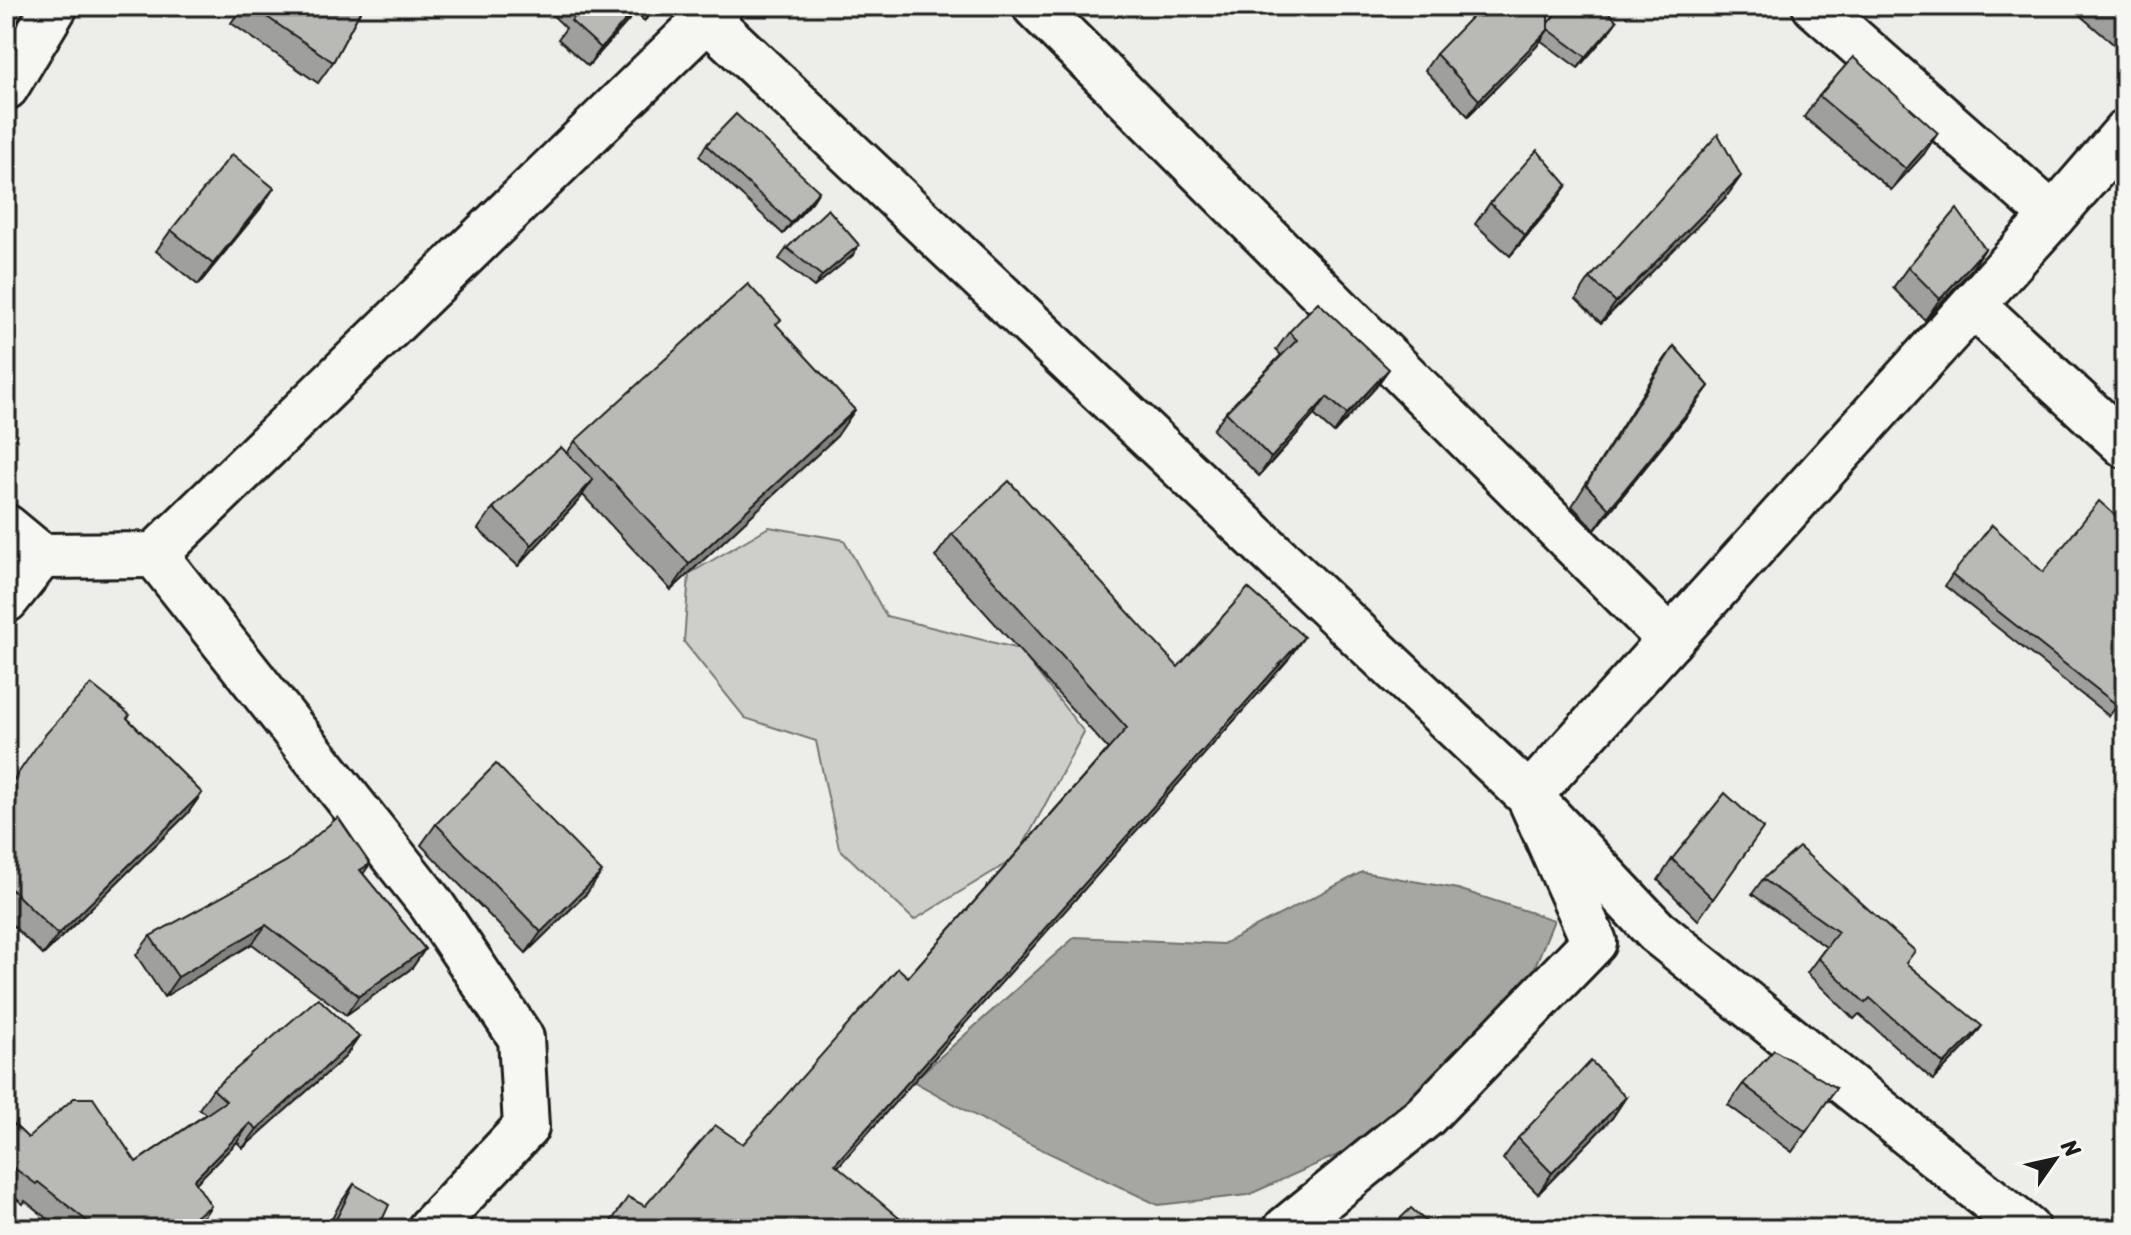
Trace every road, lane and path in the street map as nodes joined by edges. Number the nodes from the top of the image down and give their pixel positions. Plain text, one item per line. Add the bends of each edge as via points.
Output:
1 (55, 6) edge
2 (1035, 6) edge
3 (1815, 6) edge
4 (714, 12) edge
5 (6, 87) edge
6 (2125, 133) edge
7 (2053, 216) junction
8 (1973, 305) junction
9 (2125, 445) edge
10 (6, 527) edge
11 (155, 555) junction
12 (41, 556) junction
13 (6, 600) edge
14 (1670, 640) junction
15 (1529, 796) junction
16 (430, 1229) edge
17 (1286, 1229) edge
18 (2027, 1229) edge

1 - 5 street
2 - 14 street
3 - 7 street
4 - 11 street
4 - 15 street
6 - 7 street
7 - 8 street
8 - 9 street
8 - 14 street
10 - 12 street
11 - 12 street
11 - 16 street via 432,905 521,1038 526,1127
12 - 13 street
14 - 15 street
15 - 17 street via 1594,942 1425,1116
15 - 18 street via 1656,931

